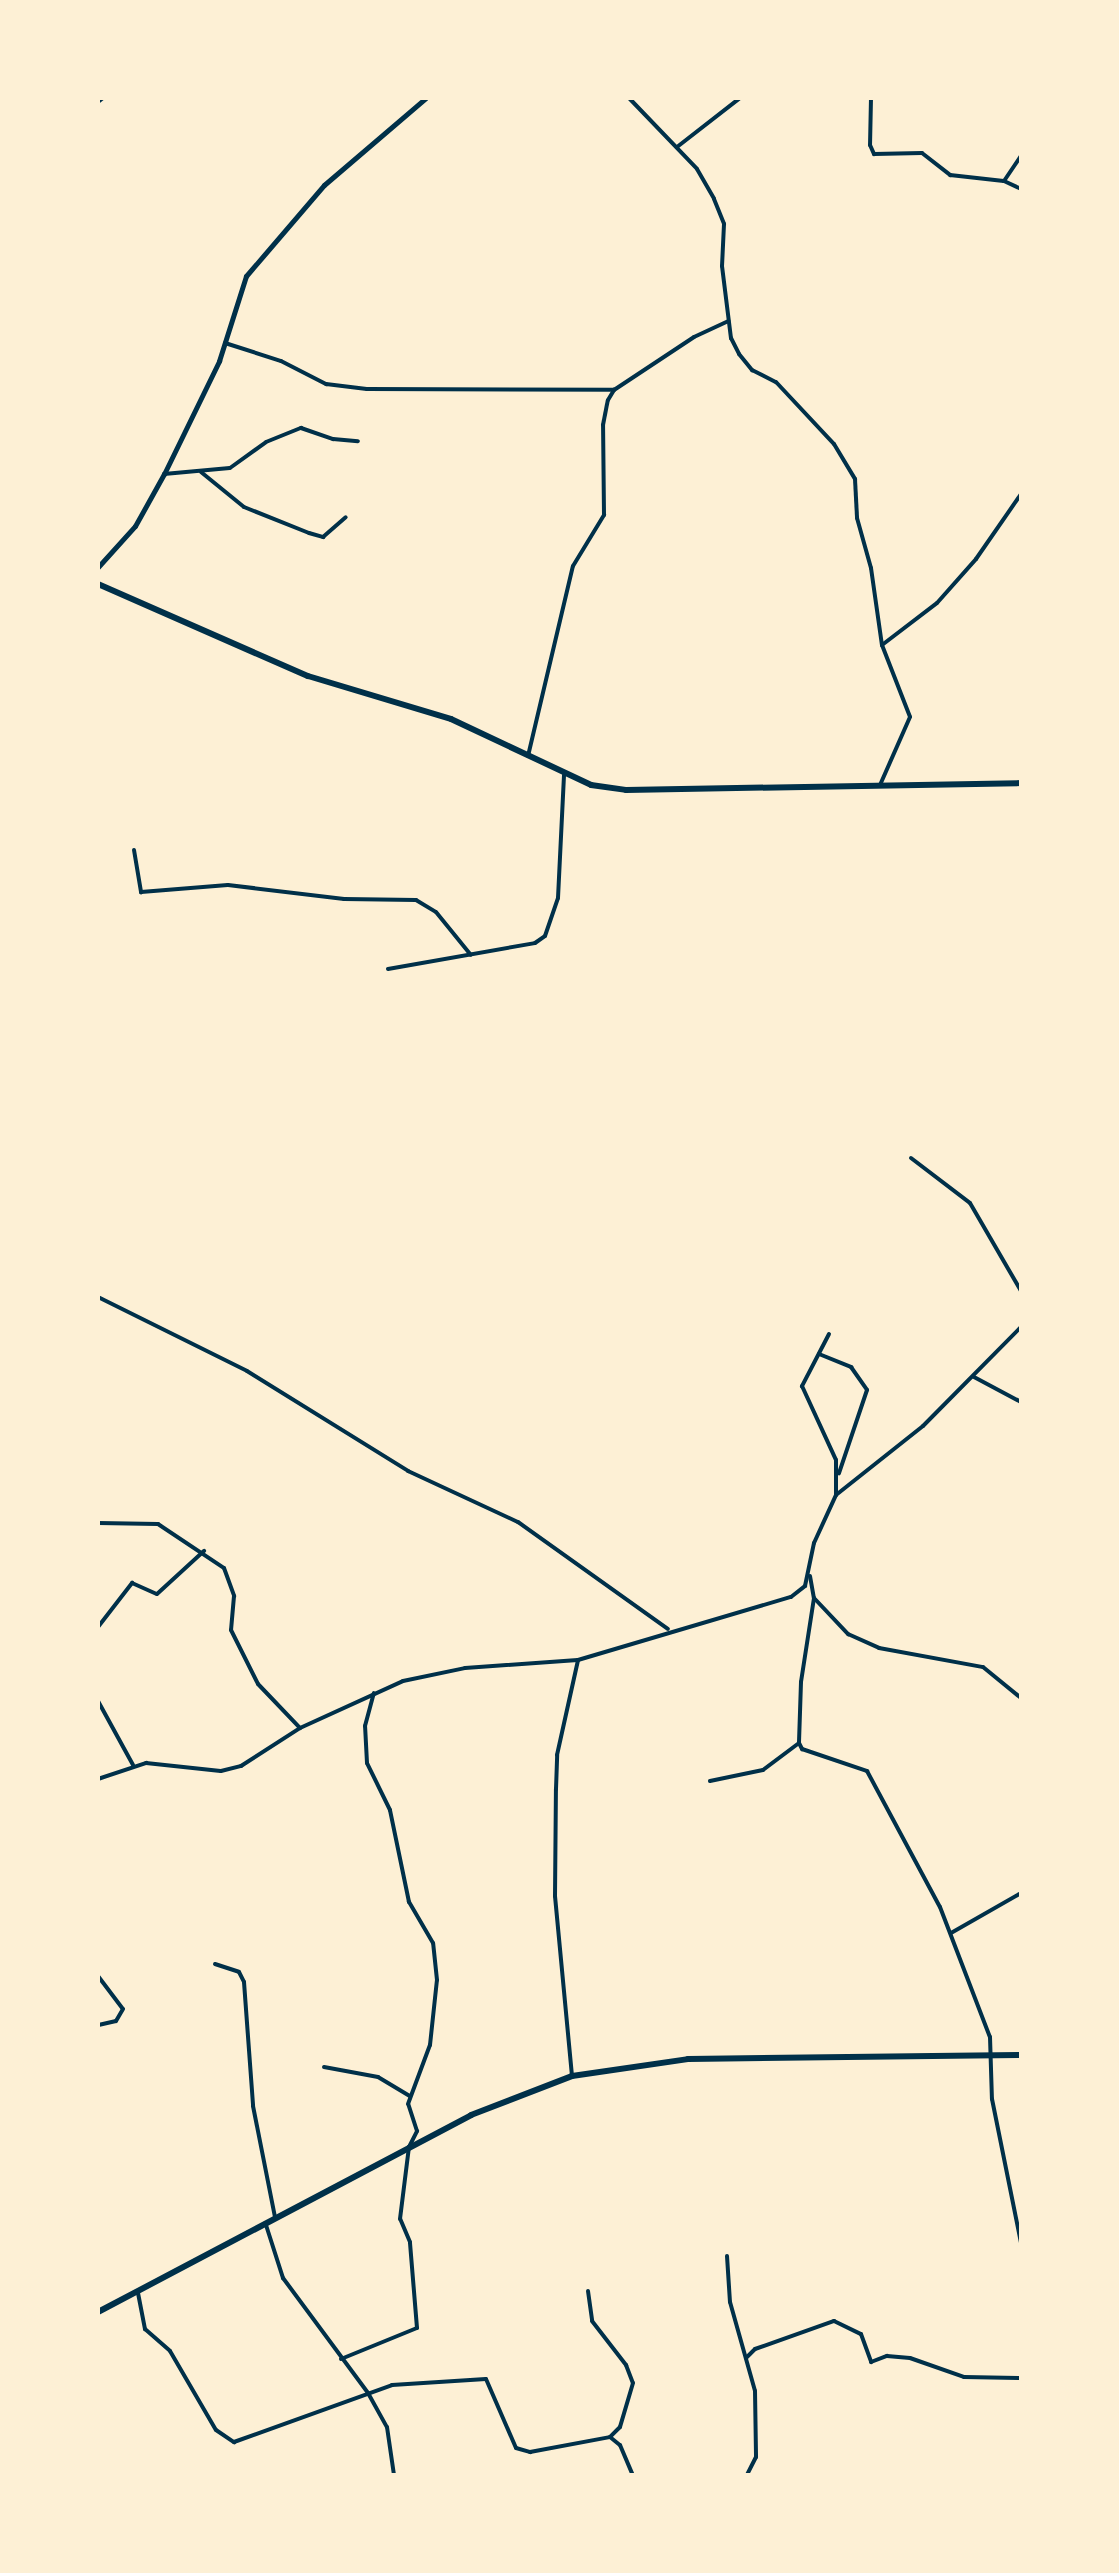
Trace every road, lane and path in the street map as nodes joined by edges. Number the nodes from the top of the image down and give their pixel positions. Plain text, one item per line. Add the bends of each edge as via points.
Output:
1 (103, 98) edge
2 (426, 98) edge
3 (629, 98) edge
4 (740, 98) edge
5 (871, 98) edge
6 (98, 102) edge
7 (677, 147) junction
8 (1021, 156) edge
9 (1004, 181) junction
10 (1021, 189) edge
11 (728, 321) junction
12 (225, 343) junction
13 (614, 390) junction
14 (358, 441) dead end
15 (201, 472) junction
16 (164, 474) junction
17 (1021, 494) edge
18 (346, 517) dead end
19 (98, 567) edge
20 (98, 584) edge
21 (882, 645) junction
22 (528, 756) junction
23 (564, 775) junction
24 (1021, 783) edge
25 (880, 785) junction
26 (134, 850) dead end
27 (471, 955) junction
28 (388, 969) dead end
29 (911, 1158) dead end
30 (1021, 1291) edge
31 (98, 1297) edge
32 (1021, 1327) edge
33 (829, 1334) dead end
34 (819, 1354) junction
35 (974, 1377) junction
36 (1021, 1402) edge
37 (838, 1477) junction
38 (836, 1495) junction
39 (98, 1523) edge
40 (204, 1551) junction
41 (810, 1574) junction
42 (814, 1598) junction
43 (98, 1627) edge
44 (668, 1630) junction
45 (578, 1660) junction
46 (374, 1693) junction
47 (1021, 1698) edge
48 (98, 1701) edge
49 (300, 1728) junction
50 (799, 1743) junction
51 (133, 1765) junction
52 (98, 1779) edge
53 (710, 1781) dead end
54 (1021, 1893) edge
55 (951, 1933) junction
56 (215, 1964) dead end
57 (98, 1976) edge
58 (98, 2025) edge
59 (1021, 2055) edge
60 (992, 2056) junction
61 (324, 2067) dead end
62 (572, 2076) junction
63 (410, 2096) junction
64 (409, 2147) junction
65 (275, 2217) junction
66 (265, 2223) junction
67 (1021, 2243) edge
68 (727, 2256) dead end
69 (138, 2290) junction
70 (588, 2291) dead end
71 (98, 2312) edge
72 (747, 2357) junction
73 (341, 2359) junction
74 (1021, 2378) edge
75 (368, 2393) junction
76 (610, 2437) junction
77 (394, 2475) edge
78 (633, 2475) edge
79 (747, 2475) edge

1 - 6 street
2 - 12 street via 324,185 252,269 236,301
3 - 7 street
4 - 7 street
5 - 9 street via 874,154 922,153 950,175
7 - 11 street via 697,169 724,224
8 - 9 street
9 - 10 street
11 - 13 street
11 - 21 street via 731,338 746,362 776,382 849,464
12 - 13 street via 281,361 326,384
12 - 16 street
13 - 22 street via 603,425 604,515 573,566
14 - 15 street via 301,428 266,442 230,468
15 - 16 street
15 - 18 street via 244,507 309,533 323,537
16 - 19 street via 135,526
17 - 21 street via 976,559 937,603
20 - 22 main road via 308,676 451,719
21 - 25 street via 910,717
22 - 23 main road
23 - 25 main road via 626,790
23 - 27 street via 558,898 545,936 535,943
24 - 25 main road
26 - 27 street via 141,892 228,885 344,899 416,900 436,912
27 - 28 street
29 - 30 street via 970,1203
31 - 44 street via 247,1371 408,1471 518,1522
32 - 35 street
33 - 34 street
34 - 37 street via 802,1386 827,1434
34 - 37 street via 851,1367 867,1390
35 - 36 street
35 - 38 street
37 - 38 street
38 - 41 street via 814,1543
39 - 40 street via 158,1524
40 - 43 street via 157,1594 132,1583
40 - 49 street via 231,1580 231,1630 258,1684
41 - 42 street
41 - 44 street via 791,1597
42 - 47 street via 848,1634 879,1648 983,1667
42 - 50 street via 801,1682
44 - 45 street
45 - 46 street via 465,1668
45 - 62 street via 557,1755 556,1789 555,1896
46 - 49 street
46 - 63 street via 365,1726 367,1763 390,1810 409,1902 433,1943 437,1980 430,2045
48 - 51 street
49 - 51 street via 241,1766 221,1771 175,1763
50 - 53 street via 763,1770
50 - 55 street via 802,1749 867,1771
51 - 52 street
54 - 55 street
55 - 60 street
56 - 65 street via 239,1972 244,1982 253,2106
57 - 58 street via 123,2009 116,2021
59 - 60 main road
60 - 62 main road via 688,2059
60 - 67 street via 994,2114
61 - 63 street via 378,2077
62 - 64 main road via 520,2094
63 - 64 street via 417,2131
64 - 65 main road
64 - 73 street via 400,2219 410,2242 417,2328
65 - 66 main road
66 - 69 main road
66 - 73 street via 283,2278
68 - 72 street via 730,2302
69 - 71 main road
69 - 75 street via 145,2329 170,2351 223,2438 234,2442 282,2428
70 - 76 street via 592,2321 626,2365 633,2383 620,2427
72 - 74 street via 755,2349 834,2321 861,2334 871,2362 887,2356 910,2358 964,2377
72 - 79 street via 755,2391 756,2457
73 - 75 street
75 - 76 street via 392,2385 486,2379 511,2441 522,2451
75 - 77 street via 387,2427
76 - 78 street via 620,2445

